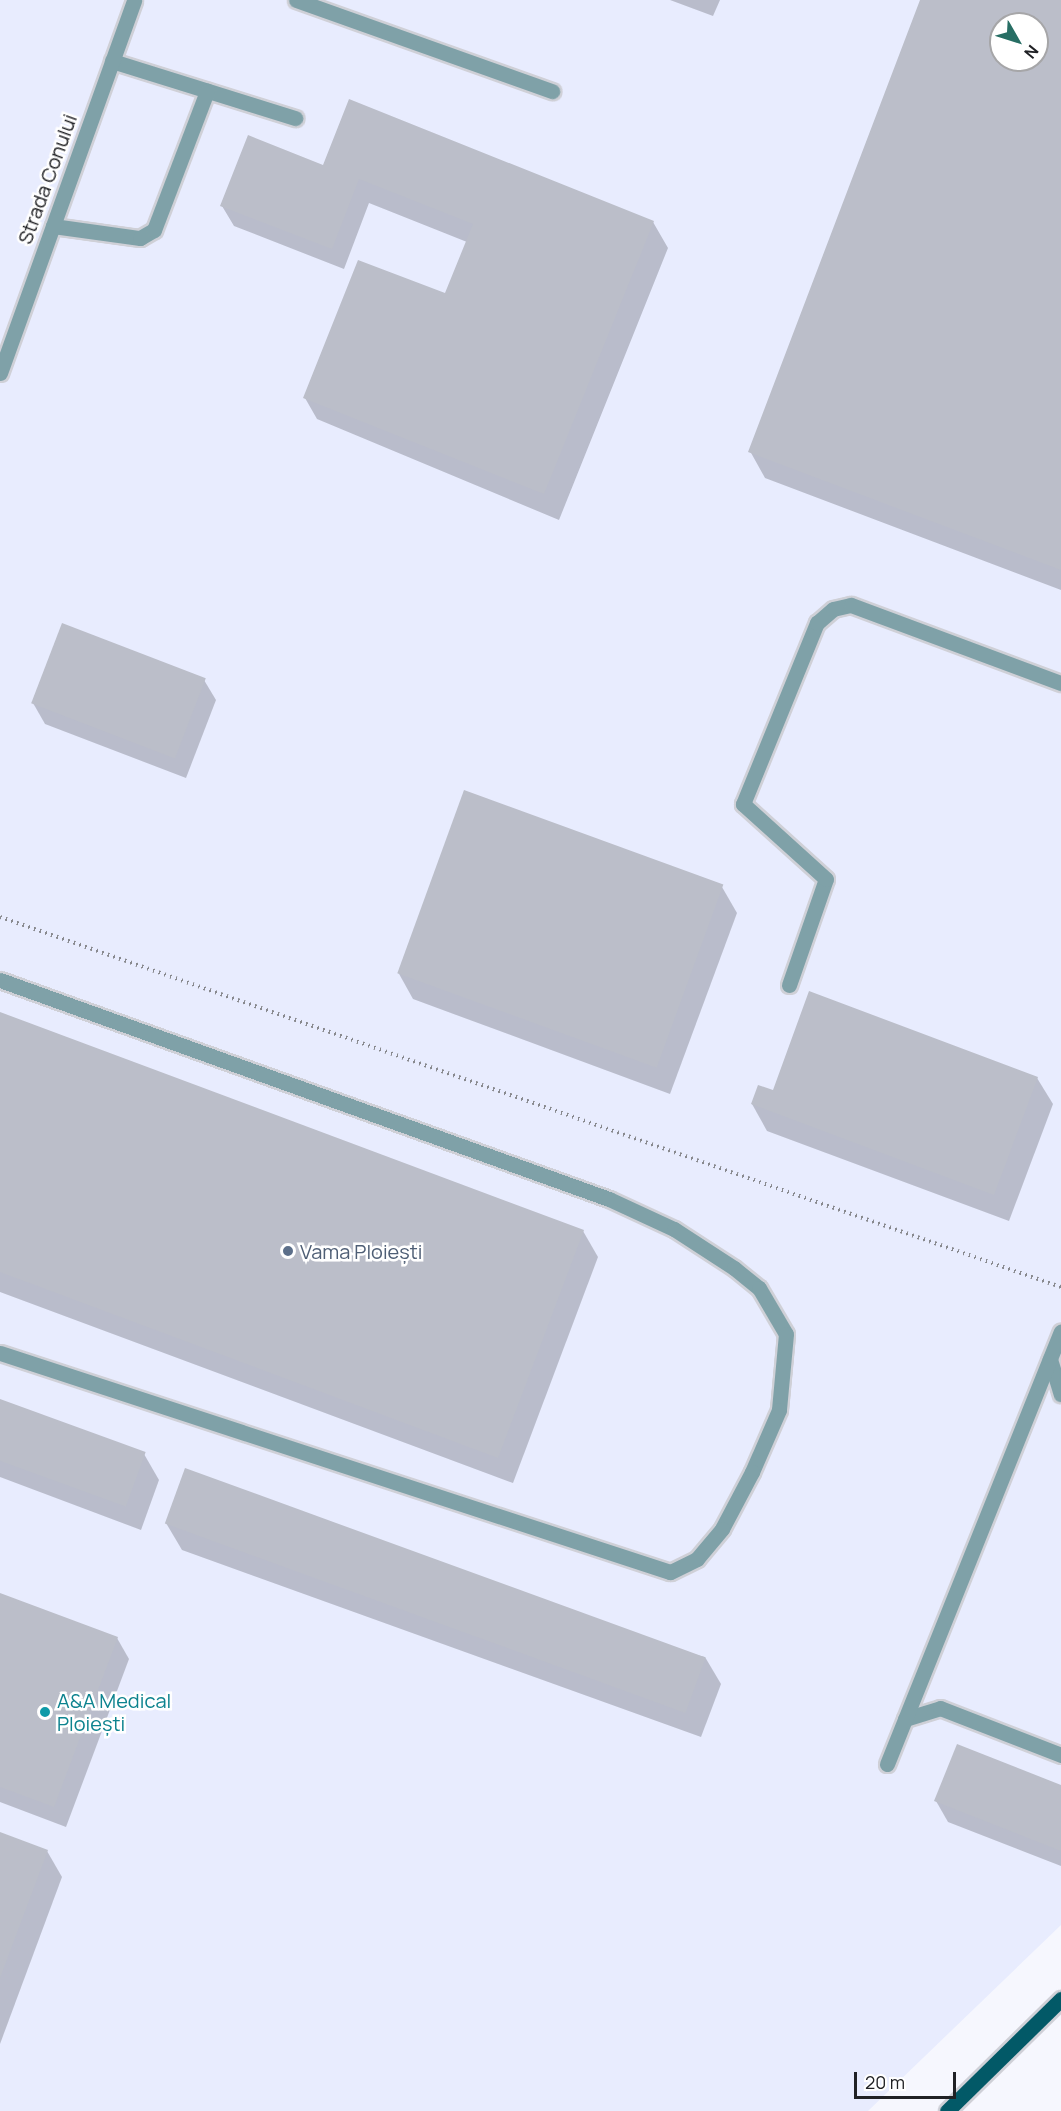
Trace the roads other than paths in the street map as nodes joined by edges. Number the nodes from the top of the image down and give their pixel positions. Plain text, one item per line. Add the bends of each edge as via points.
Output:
1 (134, 0) edge
2 (296, 0) edge
3 (112, 61) junction
4 (207, 91) junction
5 (552, 91) dead end
6 (295, 118) dead end
7 (53, 226) junction
8 (0, 373) edge
9 (1061, 682) edge
10 (0, 980) edge
11 (789, 985) dead end
12 (1061, 1332) edge
13 (0, 1353) edge
14 (1050, 1359) junction
15 (1061, 1394) edge
16 (905, 1719) junction
17 (1061, 1755) edge
18 (887, 1764) dead end
19 (1061, 1998) edge
20 (947, 2111) edge

1 - 3 street, Strada Conului
2 - 5 street
3 - 4 street
3 - 7 street, Strada Conului
4 - 6 street
4 - 7 street via 154,230 140,238
7 - 8 street, Strada Conului
9 - 11 street via 851,605 833,609 817,623 743,804 826,879
10 - 13 street via 609,1199 674,1229 734,1268 759,1288 786,1334 779,1410 752,1472 722,1529 697,1559 670,1572
12 - 14 street
14 - 15 street
14 - 16 street
16 - 17 street via 940,1708
16 - 18 street
19 - 20 main road

